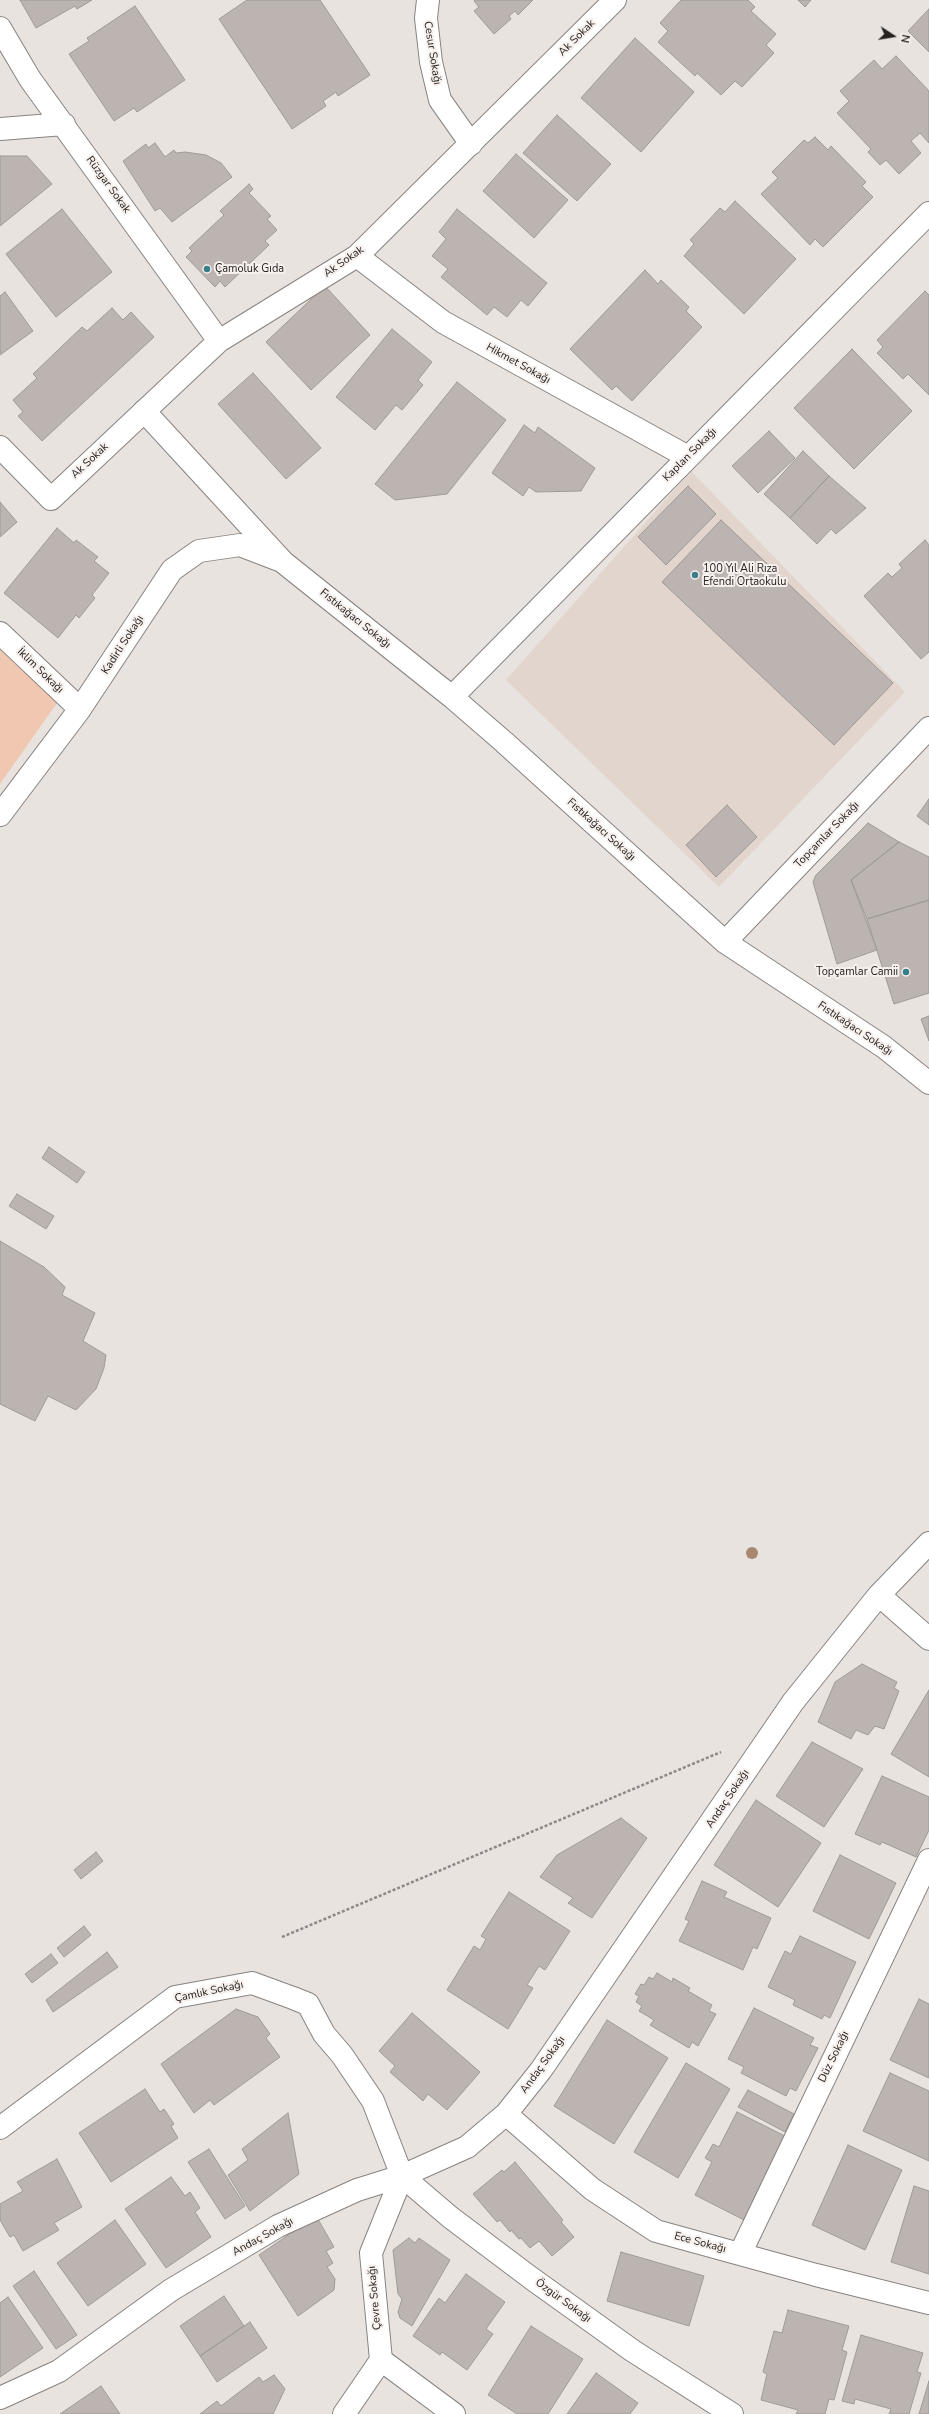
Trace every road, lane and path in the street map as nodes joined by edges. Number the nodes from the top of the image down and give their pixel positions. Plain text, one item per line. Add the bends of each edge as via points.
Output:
1 (428, 0) edge
2 (615, 0) edge
3 (0, 28) edge
4 (64, 124) junction
5 (0, 129) edge
6 (472, 144) junction
7 (929, 213) edge
8 (357, 256) junction
9 (219, 341) junction
10 (144, 411) junction
11 (0, 447) edge
12 (688, 457) junction
13 (284, 562) junction
14 (0, 633) edge
15 (452, 697) junction
16 (80, 709) junction
17 (929, 728) edge
18 (0, 815) edge
19 (725, 942) junction
20 (929, 1083) edge
21 (929, 1543) edge
22 (879, 1595) junction
23 (929, 1639) edge
24 (723, 1751) dead end
25 (929, 1860) edge
26 (282, 1937) dead end
27 (506, 2114) junction
28 (0, 2128) edge
29 (402, 2176) junction
30 (740, 2254) junction
31 (929, 2303) edge
32 (381, 2360) junction
33 (0, 2398) edge
34 (344, 2414) edge
35 (454, 2414) edge
36 (732, 2414) edge

1 - 6 street, Cesur Sokağı via 426,18 431,62 440,100
2 - 6 street, Ak Sokak
3 - 4 street, Rüzgar Sokak via 30,79
4 - 5 street
4 - 9 street, Rüzgar Sokak
6 - 8 street, Ak Sokak
7 - 12 street, Kaplan Sokağı
8 - 9 street, Ak Sokak
8 - 12 street, Hikmet Sokağı via 443,322
9 - 10 street, Ak Sokak
10 - 11 street, Ak Sokak via 51,499
10 - 13 street
12 - 15 street, Kaplan Sokağı
13 - 15 street, Fıstıkağacı Sokağı
13 - 16 street, Kadirli Sokağı via 240,545 199,551 172,570
14 - 16 street, İklim Sokağı
15 - 19 street, Fıstıkağacı Sokağı
16 - 18 street, Kadirli Sokağı
17 - 19 street, Topçamlar Sokağı
19 - 20 street, Fıstıkağacı Sokağı via 884,1047
21 - 22 street, Andaç Sokağı
22 - 23 street
22 - 27 street, Andaç Sokağı via 793,1702 541,2070
24 - 26 path
25 - 30 street, Düz Sokağı
27 - 29 street, Andaç Sokağı via 467,2147
27 - 30 street, Ece Sokağı via 592,2189 656,2231
28 - 29 street, Çamlık Sokağı via 175,1997 252,1983 308,2004 324,2034 342,2055 373,2101
29 - 32 street, Çevre Sokağı via 371,2253
29 - 33 street, Andaç Sokağı via 357,2190 278,2226 171,2290 59,2371
29 - 36 street, Özgür Sokağı via 450,2217 538,2283 633,2351
30 - 31 street, Ece Sokağı
32 - 34 street
32 - 35 street

